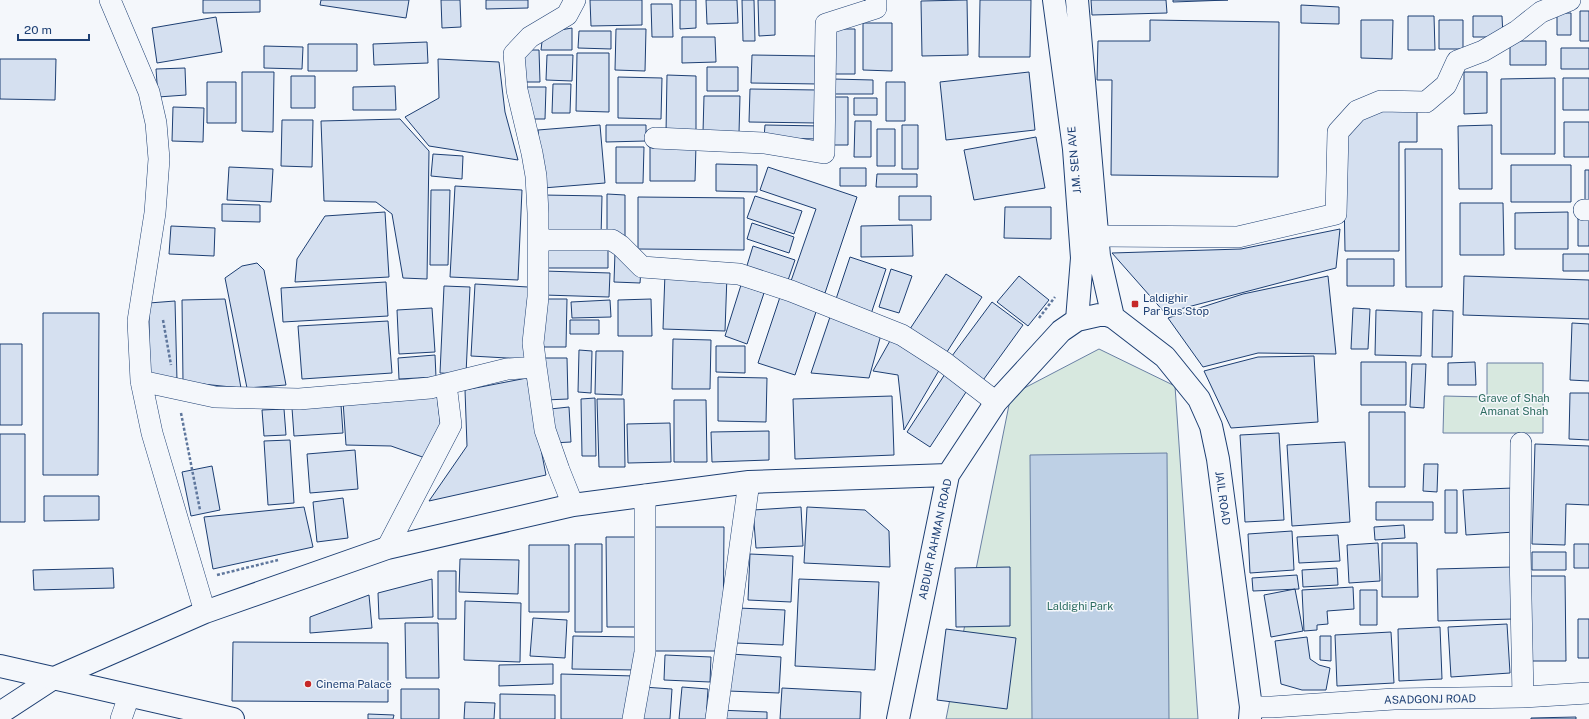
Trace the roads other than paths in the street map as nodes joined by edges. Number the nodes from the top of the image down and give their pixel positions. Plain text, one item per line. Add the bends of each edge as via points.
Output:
1 (110, 0) edge
2 (575, 0) edge
3 (876, 0) edge
4 (1054, 0) edge
5 (1077, 0) edge
6 (1570, 0) edge
7 (655, 138) dead end
8 (1098, 236) junction
9 (538, 240) junction
10 (1113, 317) junction
11 (1077, 320) junction
12 (536, 367) junction
13 (141, 381) junction
14 (446, 384) junction
15 (996, 402) junction
16 (1521, 443) dead end
17 (948, 475) junction
18 (749, 482) junction
19 (645, 495) junction
20 (573, 505) junction
21 (387, 548) junction
22 (205, 612) junction
23 (0, 666) edge
24 (52, 679) junction
25 (1589, 693) edge
26 (130, 696) junction
27 (1524, 698) junction
28 (1258, 711) edge
29 (0, 713) edge
30 (121, 719) edge
31 (233, 719) edge
32 (633, 719) edge
33 (716, 719) edge
34 (898, 719) edge

1 - 13 street via 149,92 156,123 159,159 155,213 138,320
2 - 9 street via 568,15 530,37 514,54 516,90 536,176
3 - 7 street via 876,8 826,24 824,153 764,144
4 - 11 main road, J.M. SEN AVE via 1074,149 1082,258
5 - 8 main road, J.M. SEN AVE
6 - 8 street via 1541,12 1517,31 1483,51 1457,61 1446,86 1426,102 1381,101 1357,111 1338,132 1336,214 1238,237
8 - 10 main road, J.M. SEN AVE via 1099,256
9 - 12 street via 538,297 533,343
9 - 15 street via 612,240 642,267 739,274 790,291 902,335 944,362
10 - 11 main road, ABDUR RAHMAN ROAD via 1099,315
10 - 28 main road, JAIL ROAD via 1165,357 1199,399 1211,426
11 - 15 main road, ABDUR RAHMAN ROAD via 1060,331
12 - 14 street via 507,369
12 - 20 street via 546,430
13 - 14 street via 215,397 299,399 430,388
13 - 22 street via 152,433
14 - 21 street via 451,425
15 - 17 main road, ABDUR RAHMAN ROAD
16 - 27 street via 1520,550
17 - 18 main road
17 - 34 main road, ABDUR RAHMAN ROAD
18 - 19 main road
18 - 33 street
19 - 20 main road
19 - 32 street via 645,652
20 - 21 main road
21 - 22 main road
22 - 24 main road
23 - 24 main road
24 - 26 main road
24 - 29 main road
25 - 27 street, ASADGONJ ROAD
26 - 30 street
26 - 31 main road
27 - 28 street, ASADGONJ ROAD via 1394,699

